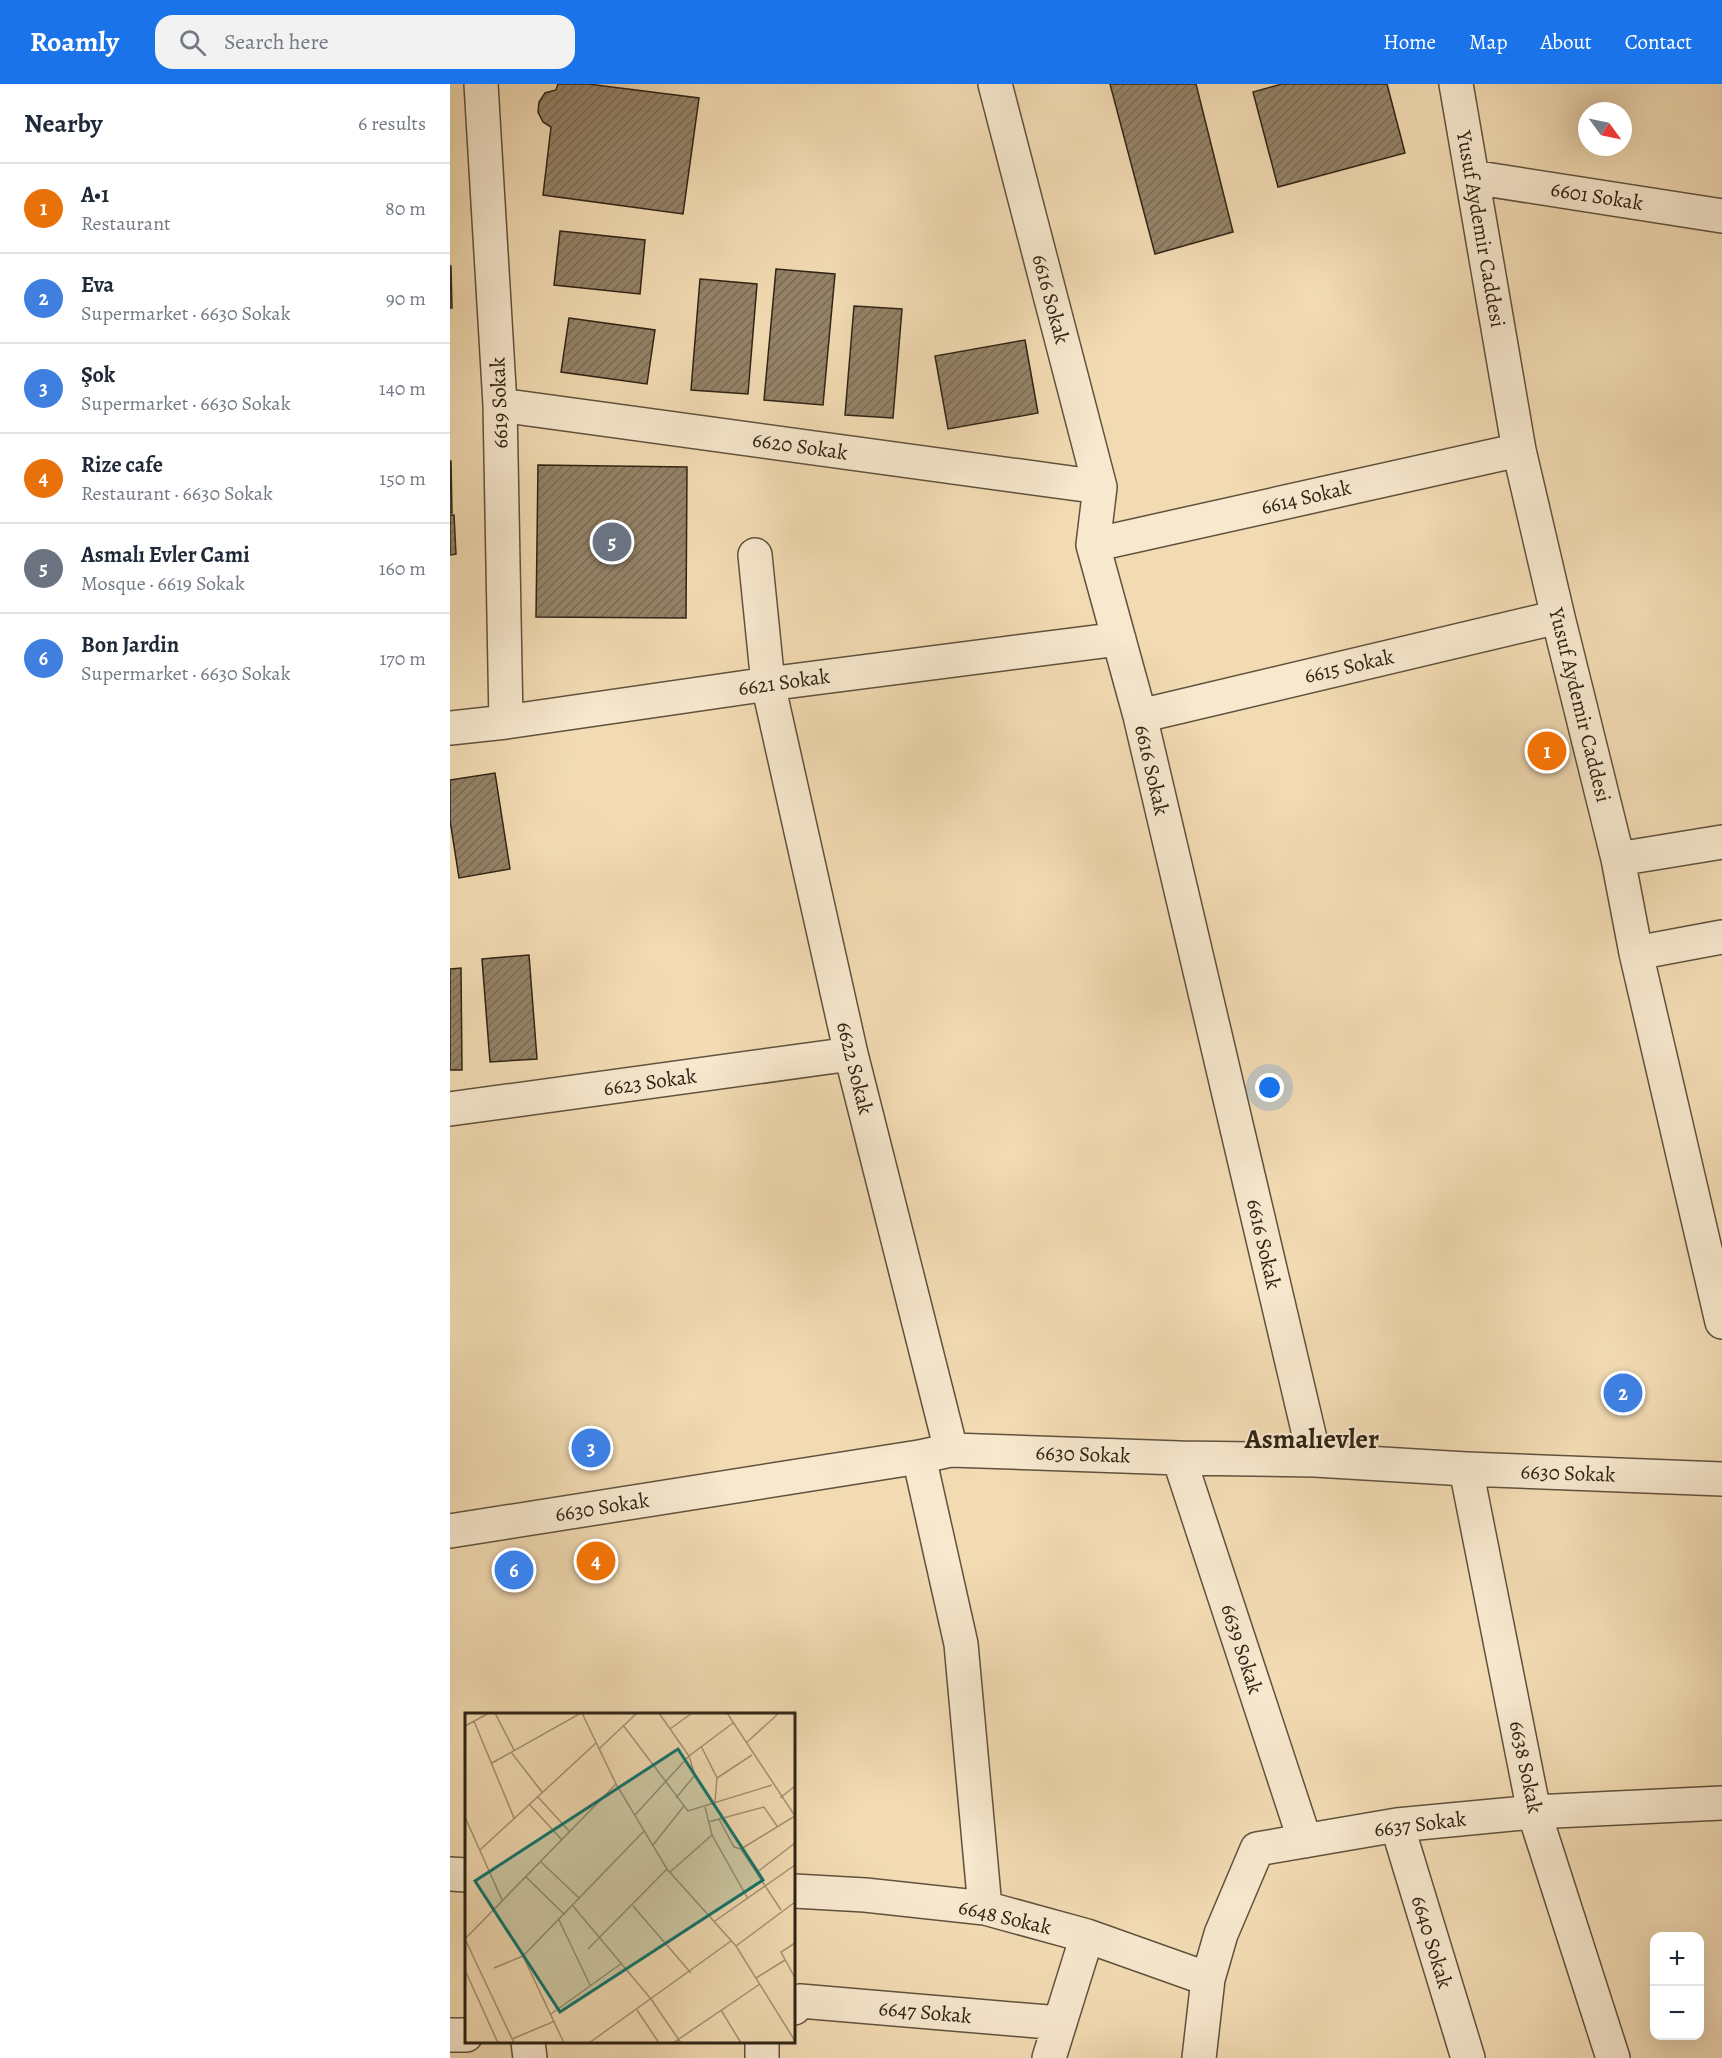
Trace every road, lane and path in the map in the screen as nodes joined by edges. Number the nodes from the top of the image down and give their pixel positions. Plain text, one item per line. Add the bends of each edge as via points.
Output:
1 (481, 84) edge
2 (995, 84) edge
3 (1456, 84) edge
4 (1472, 177) junction
5 (1722, 216) edge
6 (500, 405) junction
7 (1519, 450) junction
8 (1100, 487) junction
9 (1093, 545) junction
10 (755, 555) dead end
11 (1558, 617) junction
12 (1119, 639) junction
13 (768, 684) junction
14 (1140, 716) junction
15 (507, 722) junction
16 (450, 728) edge
17 (1722, 842) edge
18 (1618, 860) junction
19 (1722, 937) edge
20 (1636, 953) junction
21 (851, 1054) junction
22 (450, 1109) edge
23 (1722, 1322) edge
24 (951, 1450) junction
25 (920, 1457) junction
26 (1179, 1458) junction
27 (1315, 1460) junction
28 (1466, 1469) junction
29 (1722, 1479) edge
30 (450, 1531) edge
31 (1722, 1803) edge
32 (1534, 1812) junction
33 (1397, 1825) junction
34 (1305, 1841) junction
35 (450, 1874) edge
36 (465, 1875) edge
37 (795, 1891) edge
38 (985, 1908) junction
39 (1087, 1936) junction
40 (1208, 1978) junction
41 (795, 2007) edge
42 (1060, 2023) junction
43 (528, 2043) edge
44 (530, 2058) edge
45 (1049, 2058) edge
46 (1199, 2058) edge
47 (1468, 2058) edge
48 (1613, 2058) edge

1 - 6 street, 6619 Sokak
2 - 8 street, 6616 Sokak
3 - 4 street, Yusuf Aydemir Caddesi
4 - 5 street, 6601 Sokak
4 - 7 street, Yusuf Aydemir Caddesi
6 - 8 street, 6620 Sokak
6 - 15 street, 6619 Sokak
7 - 9 street, 6614 Sokak
7 - 11 street, Yusuf Aydemir Caddesi
8 - 9 street, 6616 Sokak
9 - 12 street, 6616 Sokak
10 - 13 street, 6622 Sokak
11 - 14 street, 6615 Sokak
11 - 18 street, Yusuf Aydemir Caddesi
12 - 13 street, 6621 Sokak
12 - 14 street, 6616 Sokak
13 - 15 street, 6621 Sokak
13 - 21 street, 6622 Sokak
14 - 27 street, 6616 Sokak
15 - 16 street, 6621 Sokak
17 - 18 street
18 - 20 street, Yusuf Aydemir Caddesi
19 - 20 street
20 - 23 street, Yusuf Aydemir Caddesi
21 - 22 street, 6623 Sokak
21 - 24 street, 6622 Sokak
24 - 25 street, 6630 Sokak
24 - 26 street, 6630 Sokak
25 - 30 street, 6630 Sokak
25 - 38 street via 961,1644
26 - 27 street, 6630 Sokak
26 - 34 street, 6639 Sokak
27 - 28 street, 6630 Sokak
28 - 29 street, 6630 Sokak
28 - 32 street, 6638 Sokak
31 - 32 street, 6637 Sokak
32 - 33 street, 6637 Sokak
32 - 48 street, 6638 Sokak
33 - 34 street, 6637 Sokak
33 - 47 street, 6640 Sokak
34 - 40 street, 6637 Sokak via 1257,1849 1221,1934
35 - 36 street
37 - 38 street, 6648 Sokak
38 - 39 street, 6648 Sokak
39 - 40 street, 6648 Sokak
39 - 42 street
40 - 46 street
41 - 42 street, 6647 Sokak via 800,2001
42 - 45 street
43 - 44 street

